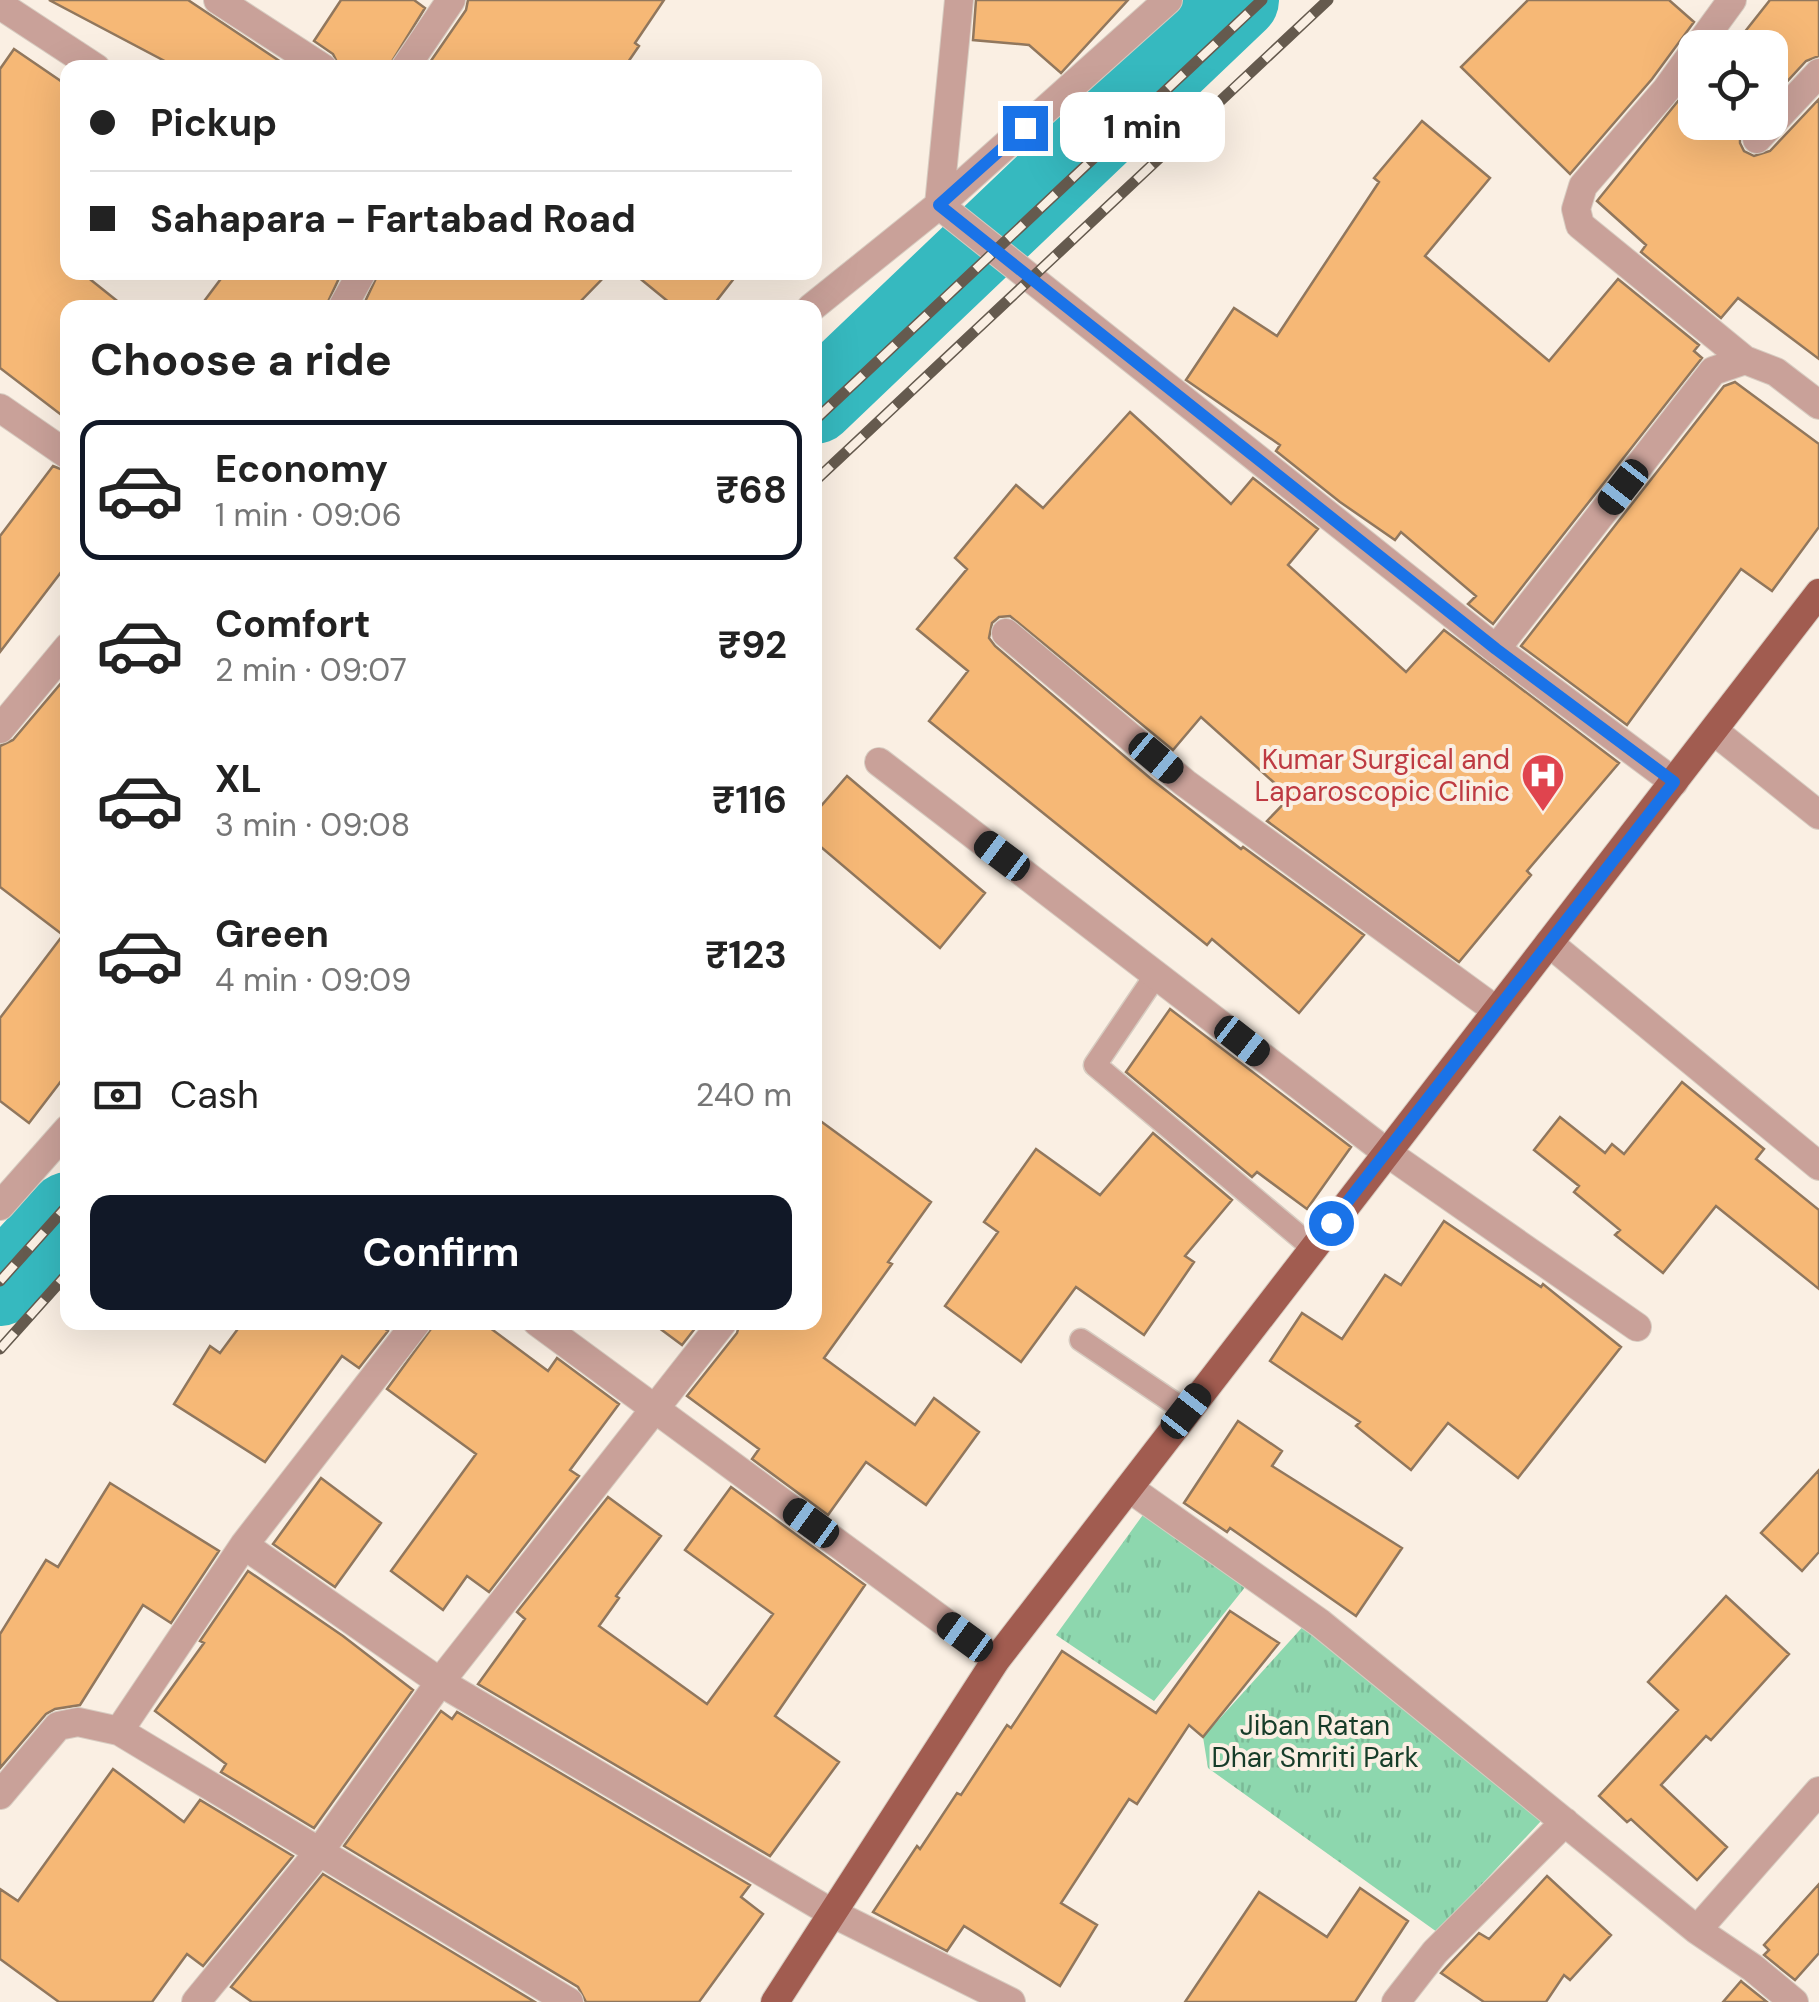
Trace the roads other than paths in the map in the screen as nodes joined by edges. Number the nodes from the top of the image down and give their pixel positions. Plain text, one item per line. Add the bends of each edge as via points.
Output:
1 (218, 0) edge
2 (451, 0) edge
3 (959, 0) edge
4 (1168, 0) edge
5 (1732, 0) edge
6 (0, 5) edge
7 (1710, 30) edge
8 (84, 60) edge
9 (310, 60) edge
10 (410, 60) edge
11 (1819, 73) edge
12 (1678, 74) edge
13 (1788, 106) edge
14 (939, 205) junction
15 (822, 300) edge
16 (1745, 360) junction
17 (1819, 405) edge
18 (0, 408) edge
19 (60, 449) edge
20 (1819, 592) edge
21 (1006, 633) dead end
22 (1496, 649) junction
23 (60, 657) edge
24 (0, 729) edge
25 (1714, 731) junction
26 (879, 762) dead end
27 (1674, 782) junction
28 (1819, 815) edge
29 (1549, 943) junction
30 (1156, 975) junction
31 (1496, 1010) junction
32 (60, 1138) edge
33 (1386, 1152) junction
34 (1819, 1166) edge
35 (0, 1206) edge
36 (1312, 1247) junction
37 (1637, 1327) dead end
38 (411, 1330) edge
39 (548, 1330) edge
40 (717, 1330) edge
41 (1081, 1340) dead end
42 (656, 1410) junction
43 (1186, 1411) junction
44 (1130, 1488) junction
45 (244, 1545) junction
46 (996, 1660) junction
47 (440, 1682) junction
48 (118, 1731) junction
49 (1819, 1791) edge
50 (0, 1795) edge
51 (1566, 1822) junction
52 (319, 1852) junction
53 (832, 1913) junction
54 (1697, 1930) junction
55 (196, 2002) edge
56 (568, 2002) edge
57 (775, 2002) edge
58 (1010, 2002) edge
59 (1396, 2002) edge
60 (1794, 2002) edge

1 - 9 street
2 - 10 street
3 - 14 street
4 - 14 street
5 - 7 street
6 - 8 street
11 - 13 street
12 - 16 street via 1583,186 1576,209 1580,225
14 - 15 street
14 - 22 street
16 - 17 street via 1776,372
16 - 22 street via 1714,371
18 - 19 street
20 - 25 main road
21 - 31 street via 1186,784
22 - 27 street
23 - 24 street
25 - 27 main road
25 - 28 street
26 - 30 street
27 - 29 main road
29 - 31 main road
29 - 34 street
30 - 33 street
30 - 36 lane via 1095,1065
31 - 33 main road
32 - 35 street
33 - 36 main road
33 - 37 street
36 - 43 main road
38 - 45 street
39 - 42 street
40 - 42 street
41 - 43 lane
42 - 46 street
42 - 47 street
43 - 44 main road
44 - 46 main road
44 - 51 street via 1320,1622
45 - 47 street
45 - 48 street
46 - 53 main road
47 - 52 street
47 - 53 street
48 - 50 street via 78,1722 58,1726
48 - 52 street
49 - 54 street
51 - 54 street
51 - 59 street via 1436,1952
52 - 55 street
52 - 56 street
53 - 57 main road
53 - 58 street
54 - 60 street

